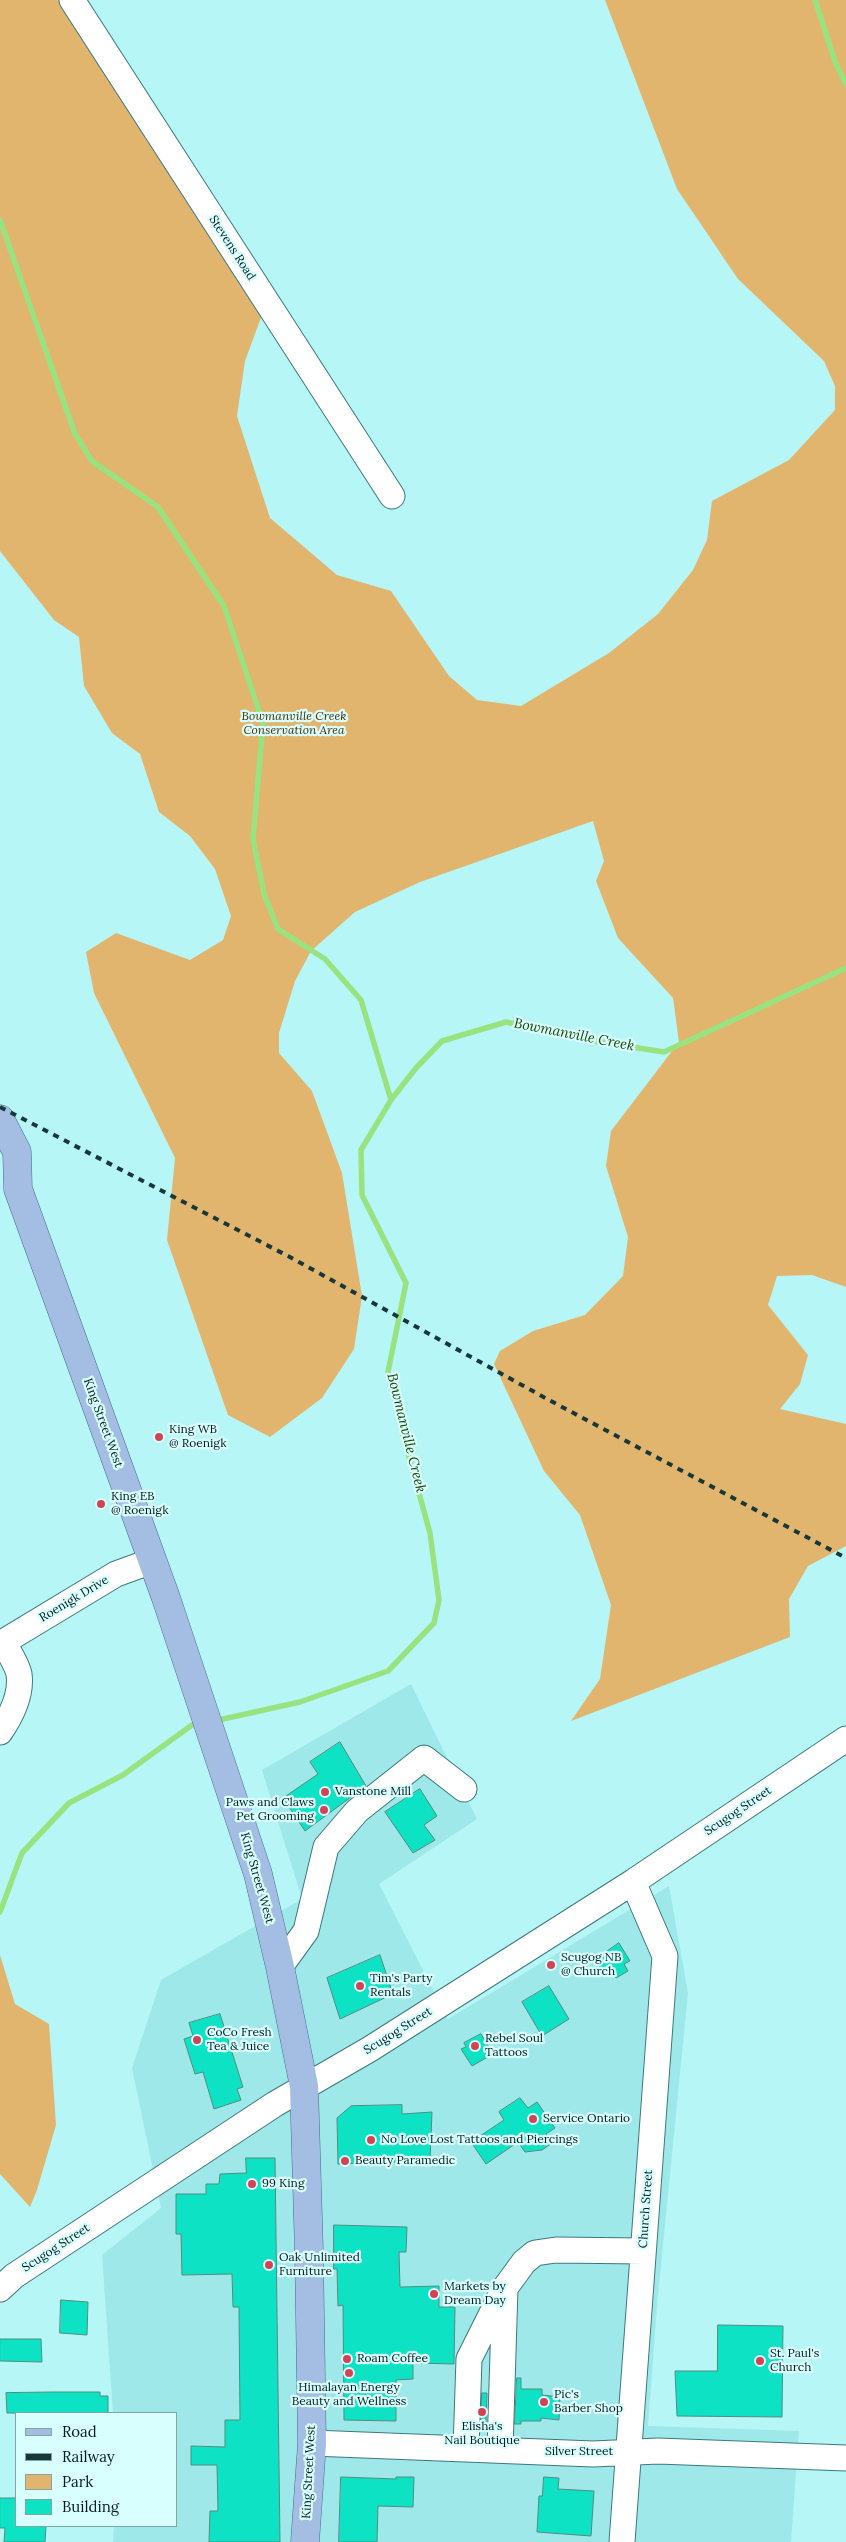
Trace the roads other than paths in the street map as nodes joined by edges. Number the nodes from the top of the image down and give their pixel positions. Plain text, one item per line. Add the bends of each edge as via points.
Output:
1 (72, 0) edge
2 (392, 496) dead end
3 (0, 1119) edge
4 (9, 1181) edge
5 (152, 1561) junction
6 (2, 1643) edge
7 (0, 1732) edge
8 (846, 1739) edge
9 (464, 1789) dead end
10 (633, 1882) junction
11 (280, 1966) junction
12 (304, 2086) junction
13 (643, 2251) junction
14 (505, 2288) junction
15 (0, 2289) edge
16 (312, 2444) junction
17 (466, 2449) junction
18 (500, 2450) junction
19 (628, 2451) junction
20 (846, 2458) edge
21 (305, 2542) edge
22 (622, 2542) edge

1 - 2 street, Stevens Road
3 - 4 main road, King Street West via 17,1152
4 - 5 main road, King Street West
5 - 6 street, Roenigk Drive via 116,1574
5 - 11 main road, King Street West via 258,1874
6 - 7 street via 19,1673 18,1698
8 - 10 street, Scugog Street
9 - 11 street via 424,1758 357,1810 326,1847 306,1931
10 - 12 street, Scugog Street via 370,2049
10 - 13 street, Church Street via 664,1956
11 - 12 main road, King Street West
12 - 15 street, Scugog Street via 14,2276
12 - 16 main road, King Street West
13 - 14 street via 534,2252
13 - 19 street, Church Street
14 - 17 street via 468,2359
14 - 18 street
16 - 17 street, Silver Street
16 - 21 main road, King Street West
17 - 18 street, Silver Street
18 - 19 street, Silver Street via 593,2454
19 - 20 street, Silver Street
19 - 22 street, Church Street

